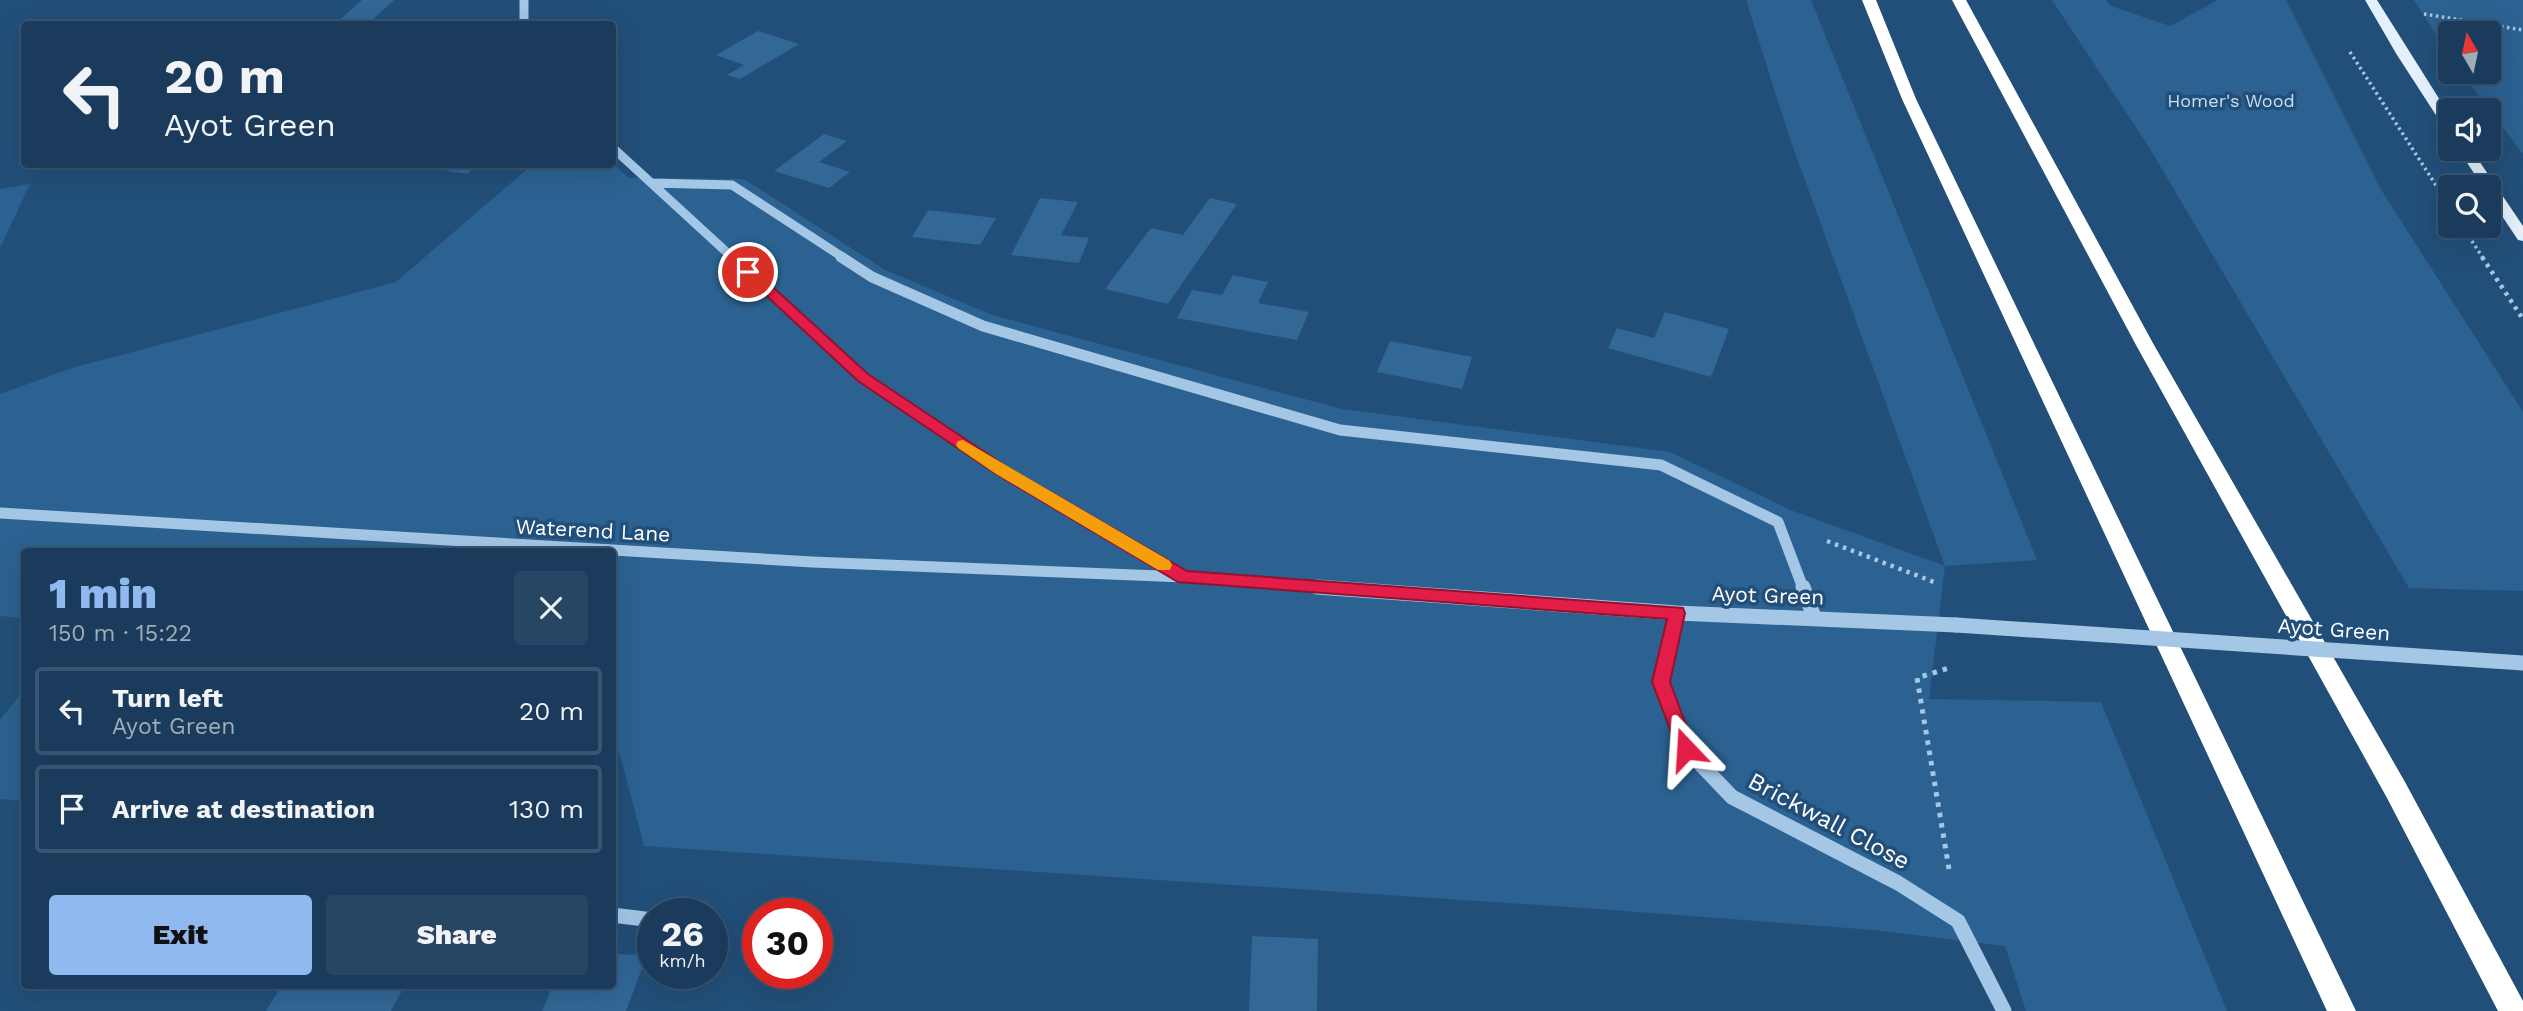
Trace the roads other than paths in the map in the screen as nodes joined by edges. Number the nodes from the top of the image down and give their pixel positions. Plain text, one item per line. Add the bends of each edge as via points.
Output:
1 (524, 0) edge
2 (1869, 0) edge
3 (1959, 0) edge
4 (2371, 0) edge
5 (524, 21) edge
6 (2438, 109) edge
7 (616, 151) edge
8 (2473, 161) edge
9 (652, 183) junction
10 (2523, 237) edge
11 (0, 513) edge
12 (550, 548) edge
13 (616, 552) edge
14 (1184, 577) junction
15 (1677, 613) junction
16 (1814, 617) junction
17 (2523, 663) edge
18 (616, 915) edge
19 (637, 918) edge
20 (2004, 1011) edge
21 (2342, 1011) edge
22 (2513, 1011) edge

1 - 5 street
2 - 21 highway via 1914,111
3 - 22 highway via 2145,345 2396,790
4 - 6 main road
7 - 9 street, Ayot Green
8 - 10 main road
9 - 14 street, Ayot Green via 863,377 1002,471
9 - 16 street via 732,186 872,277 983,326 1340,430 1661,465 1778,522
11 - 12 street, Waterend Lane
13 - 14 street, Waterend Lane
14 - 15 street, Ayot Green
15 - 16 street, Ayot Green
15 - 20 street, Brickwall Close via 1661,682 1686,749 1732,797 1898,883 1958,921
16 - 17 street, Ayot Green, bridge
18 - 19 street

